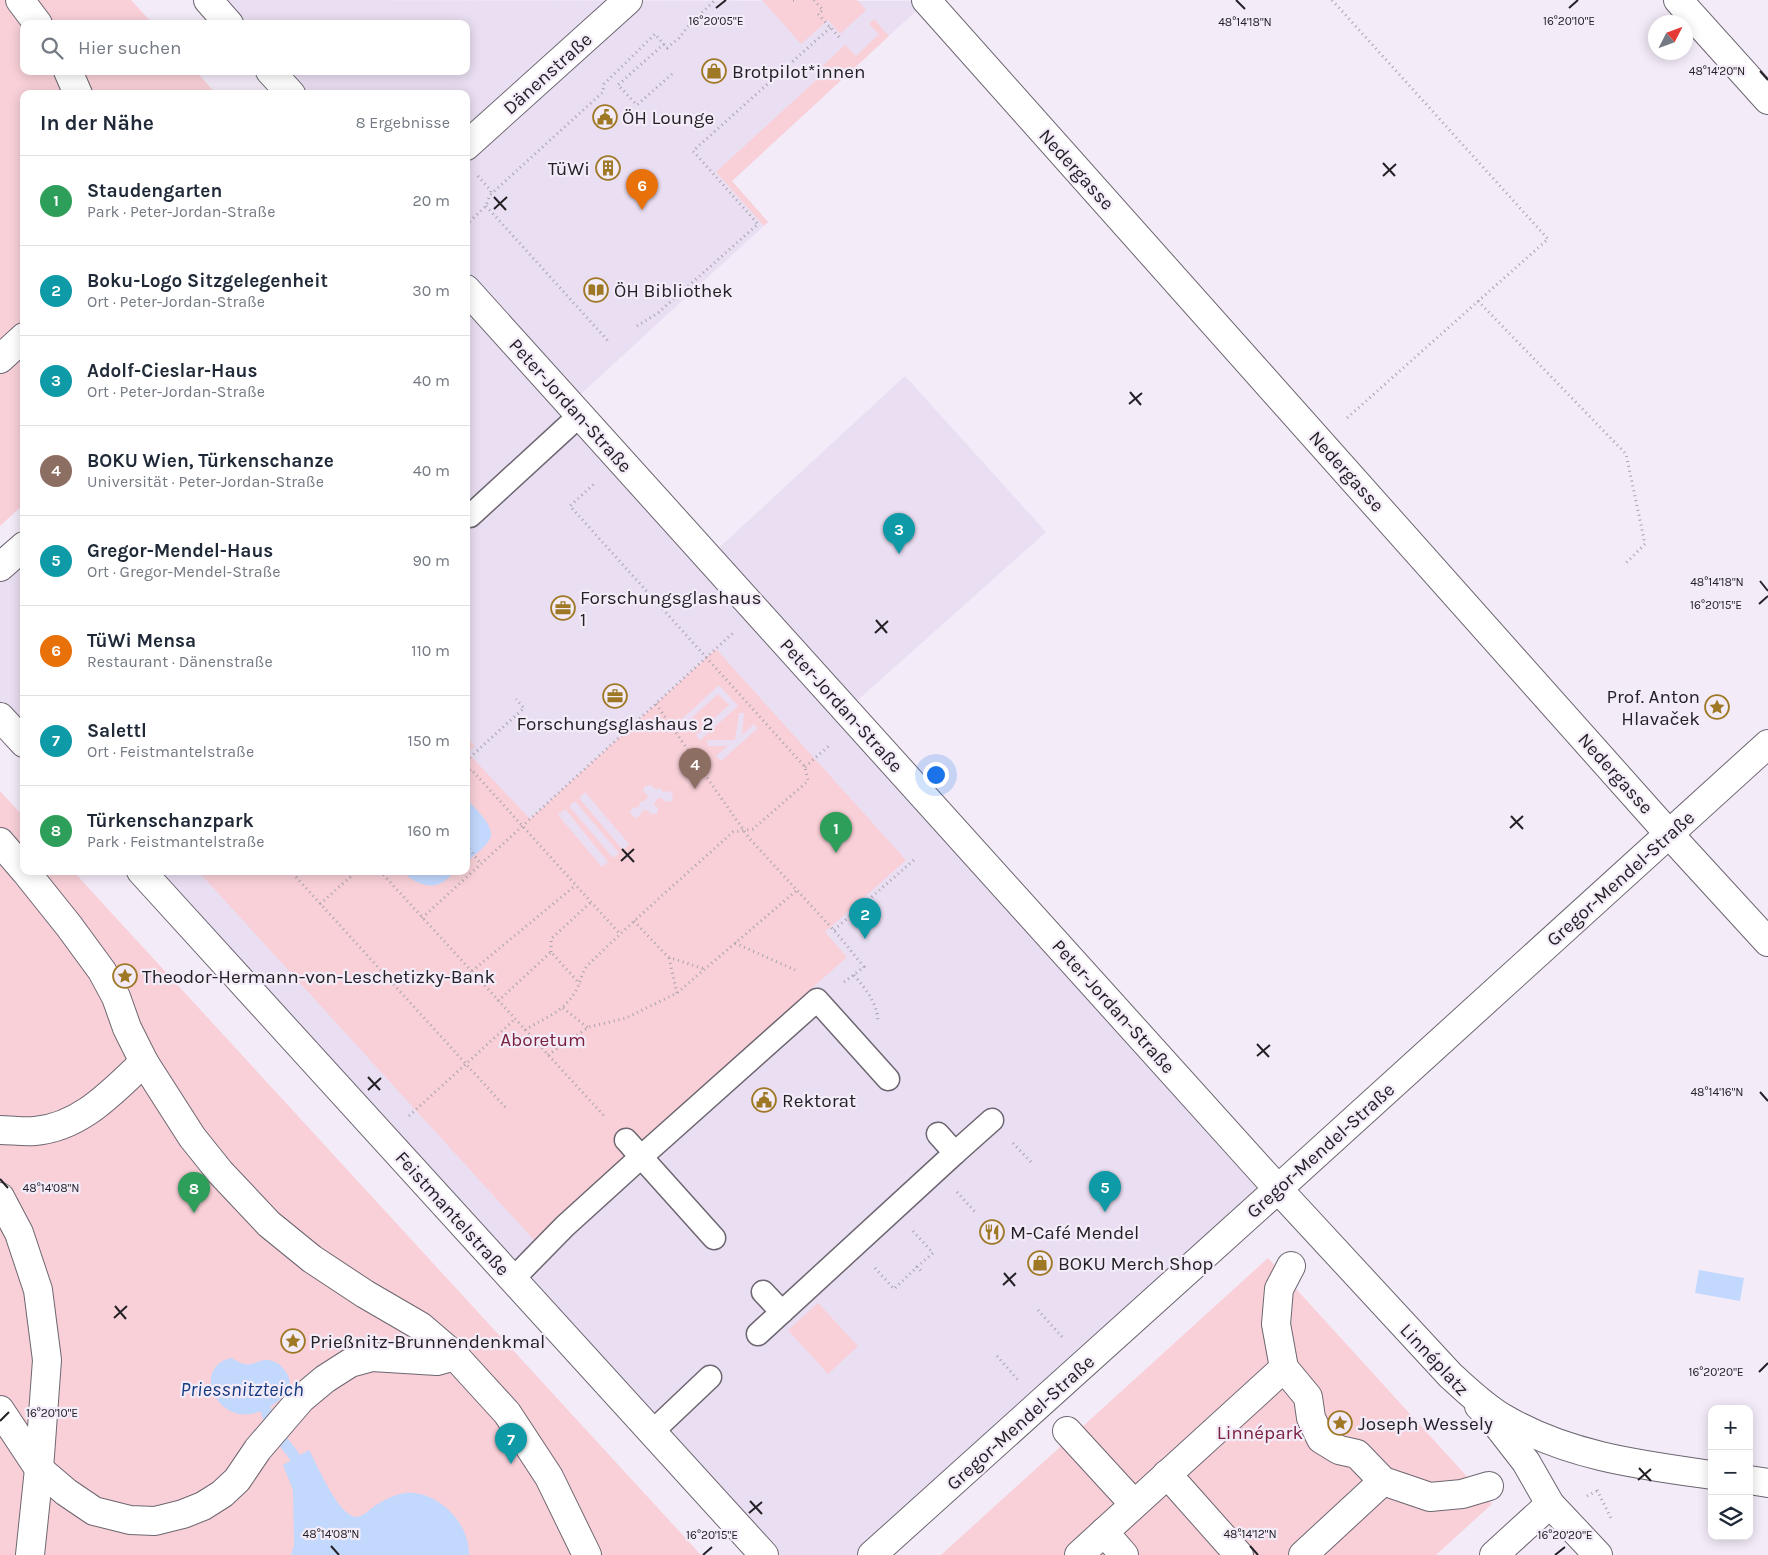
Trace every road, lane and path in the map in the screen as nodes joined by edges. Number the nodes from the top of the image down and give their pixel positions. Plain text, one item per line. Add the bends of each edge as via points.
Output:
1 (20, 0) edge
2 (208, 0) edge
3 (628, 0) edge
4 (715, 0) edge
5 (814, 0) edge
6 (926, 0) edge
7 (1332, 0) edge
8 (1678, 0) edge
9 (35, 20) edge
10 (226, 20) edge
11 (830, 28) junction
12 (840, 38) dead end
13 (664, 44) junction
14 (672, 74) dead end
15 (70, 75) edge
16 (274, 75) edge
17 (76, 90) edge
18 (287, 90) edge
19 (1768, 100) edge
20 (470, 159) edge
21 (490, 195) junction
22 (486, 206) junction
23 (470, 220) edge
24 (470, 293) edge
25 (1478, 300) junction
26 (637, 326) dead end
27 (20, 341) edge
28 (609, 342) dead end
29 (0, 359) edge
30 (580, 415) junction
31 (1347, 418) dead end
32 (570, 506) dead end
33 (470, 516) dead end
34 (20, 550) edge
35 (1626, 563) dead end
36 (0, 567) edge
37 (757, 611) junction
38 (707, 658) junction
39 (516, 699) dead end
40 (656, 704) junction
41 (0, 717) edge
42 (20, 739) edge
43 (1768, 744) edge
44 (470, 757) edge
45 (470, 770) edge
46 (522, 826) junction
47 (745, 830) junction
48 (1669, 834) junction
49 (0, 842) edge
50 (470, 850) edge
51 (915, 860) dead end
52 (481, 864) junction
53 (19, 871) edge
54 (470, 874) edge
55 (23, 875) edge
56 (145, 875) edge
57 (353, 875) edge
58 (384, 875) edge
59 (469, 875) edge
60 (296, 877) dead end
61 (576, 885) junction
62 (797, 890) junction
63 (591, 902) junction
64 (320, 904) junction
65 (422, 918) junction
66 (634, 921) junction
67 (834, 930) junction
68 (620, 934) junction
69 (1768, 942) edge
70 (735, 943) junction
71 (551, 952) junction
72 (668, 957) junction
73 (860, 961) dead end
74 (705, 969) junction
75 (795, 970) dead end
76 (472, 971) junction
77 (580, 984) junction
78 (677, 993) junction
79 (498, 1001) junction
80 (563, 1008) junction
81 (515, 1019) junction
82 (588, 1028) junction
83 (524, 1030) junction
84 (548, 1055) junction
85 (144, 1062) junction
86 (466, 1063) junction
87 (888, 1079) dead end
88 (506, 1108) dead end
89 (409, 1116) dead end
90 (992, 1120) dead end
91 (0, 1130) edge
92 (938, 1134) dead end
93 (626, 1140) joint
94 (955, 1153) junction
95 (640, 1157) junction
96 (953, 1188) dead end
97 (1278, 1189) junction
98 (0, 1197) edge
99 (975, 1212) dead end
100 (714, 1238) dead end
101 (854, 1246) junction
102 (1290, 1266) dead end
103 (917, 1267) dead end
104 (513, 1279) junction
105 (763, 1292) dead end
106 (1038, 1310) dead end
107 (782, 1312) junction
108 (758, 1334) dead end
109 (1064, 1339) dead end
110 (455, 1356) junction
111 (997, 1356) dead end
112 (1284, 1368) junction
113 (1451, 1376) junction
114 (710, 1377) dead end
115 (1020, 1381) dead end
116 (0, 1410) edge
117 (1067, 1431) dead end
118 (652, 1432) junction
119 (1598, 1455) junction
120 (39, 1470) junction
121 (1167, 1474) junction
122 (1708, 1474) edge
123 (1383, 1481) junction
124 (1753, 1481) edge
125 (1768, 1483) edge
126 (1489, 1486) dead end
127 (1134, 1504) junction
128 (1550, 1504) junction
129 (1613, 1523) dead end
130 (1104, 1532) junction
131 (30, 1555) edge
132 (586, 1555) edge
133 (764, 1555) edge
134 (872, 1555) edge
135 (1079, 1555) edge
136 (1124, 1555) edge
137 (1239, 1555) edge
138 (1303, 1555) edge
139 (1494, 1555) edge
140 (1598, 1555) edge

1 - 9 street
2 - 10 street
3 - 20 street, Dänenstraße
4 - 13 path via 679,38 667,48
5 - 11 path via 823,10 818,14
6 - 48 street, Nedergasse
7 - 25 path via 1548,239
8 - 19 street
11 - 12 path
11 - 26 path via 693,151 758,224 658,313
13 - 14 path via 618,85 637,105
13 - 21 path via 655,34 604,84 603,92
15 - 17 street
16 - 18 street
20 - 21 path via 491,191
21 - 22 path
22 - 23 path
22 - 28 path
24 - 30 street, Peter-Jordan-Straße
25 - 31 path
25 - 35 path via 1626,454 1645,544
27 - 29 street
30 - 33 lane
30 - 37 street, Peter-Jordan-Straße
32 - 38 path
34 - 36 street
37 - 38 path
37 - 97 street, Peter-Jordan-Straße
38 - 40 path
38 - 47 path via 806,767 808,781 753,830
39 - 44 path via 524,708
40 - 46 path
40 - 47 path
41 - 42 street
43 - 48 street, Gregor-Mendel-Straße
45 - 46 path
46 - 52 path
46 - 61 path
47 - 62 path
47 - 66 path via 733,832
48 - 69 street, Nedergasse
48 - 97 street, Gregor-Mendel-Straße
49 - 53 street
50 - 52 path
51 - 67 path
52 - 54 path
55 - 85 street via 69,926 102,971
56 - 104 street, Feistmantelstraße
57 - 64 path
58 - 65 path
59 - 65 path
60 - 64 path
61 - 63 path
61 - 76 path
62 - 67 path
62 - 70 path
63 - 68 path
63 - 71 path via 551,939
64 - 86 path
65 - 76 path
66 - 68 path
66 - 72 path
67 - 73 path
68 - 77 path via 585,968
70 - 74 path
70 - 75 path
71 - 77 path
71 - 79 path
72 - 74 path
72 - 78 path
74 - 78 path
76 - 79 path
77 - 80 path
78 - 82 path via 626,1018
79 - 81 path
80 - 82 path
80 - 83 path
81 - 83 path
81 - 86 path
82 - 84 path
83 - 84 path
84 - 93 path
85 - 91 street via 81,1117 36,1131
85 - 110 street via 192,1137 269,1224 312,1259 420,1326
86 - 88 path
86 - 89 path
87 - 95 lane via 817,1000
90 - 94 lane
92 - 94 lane
93 - 95 lane
94 - 101 lane
95 - 100 lane
95 - 104 lane
96 - 99 path
97 - 113 street, Linnéplatz
97 - 134 street, Gregor-Mendel-Straße
98 - 120 street via 19,1233 38,1290 47,1360
101 - 103 path via 894,1289
101 - 107 lane
102 - 112 street via 1279,1289 1276,1324
104 - 118 street, Feistmantelstraße
105 - 107 lane
106 - 109 path
107 - 108 lane
110 - 120 street via 437,1361 372,1357 350,1363 301,1399 258,1449 237,1480 222,1494 183,1514 155,1521 130,1520 94,1511
110 - 132 street via 507,1413 549,1477
111 - 115 path
112 - 121 street
112 - 123 street via 1308,1397 1311,1418 1321,1439 1339,1450 1357,1454
113 - 119 street via 1482,1403 1529,1432 1560,1445
113 - 128 street, Linnéplatz via 1498,1426 1526,1462
114 - 118 lane
116 - 120 street
117 - 127 street
118 - 133 street, Feistmantelstraße
119 - 122 street
119 - 129 path via 1597,1491
120 - 131 street
121 - 127 street
121 - 137 street
123 - 126 street via 1430,1497 1462,1494
123 - 138 street
124 - 125 street
127 - 130 street
128 - 139 street
128 - 140 street
130 - 135 street
130 - 136 street

